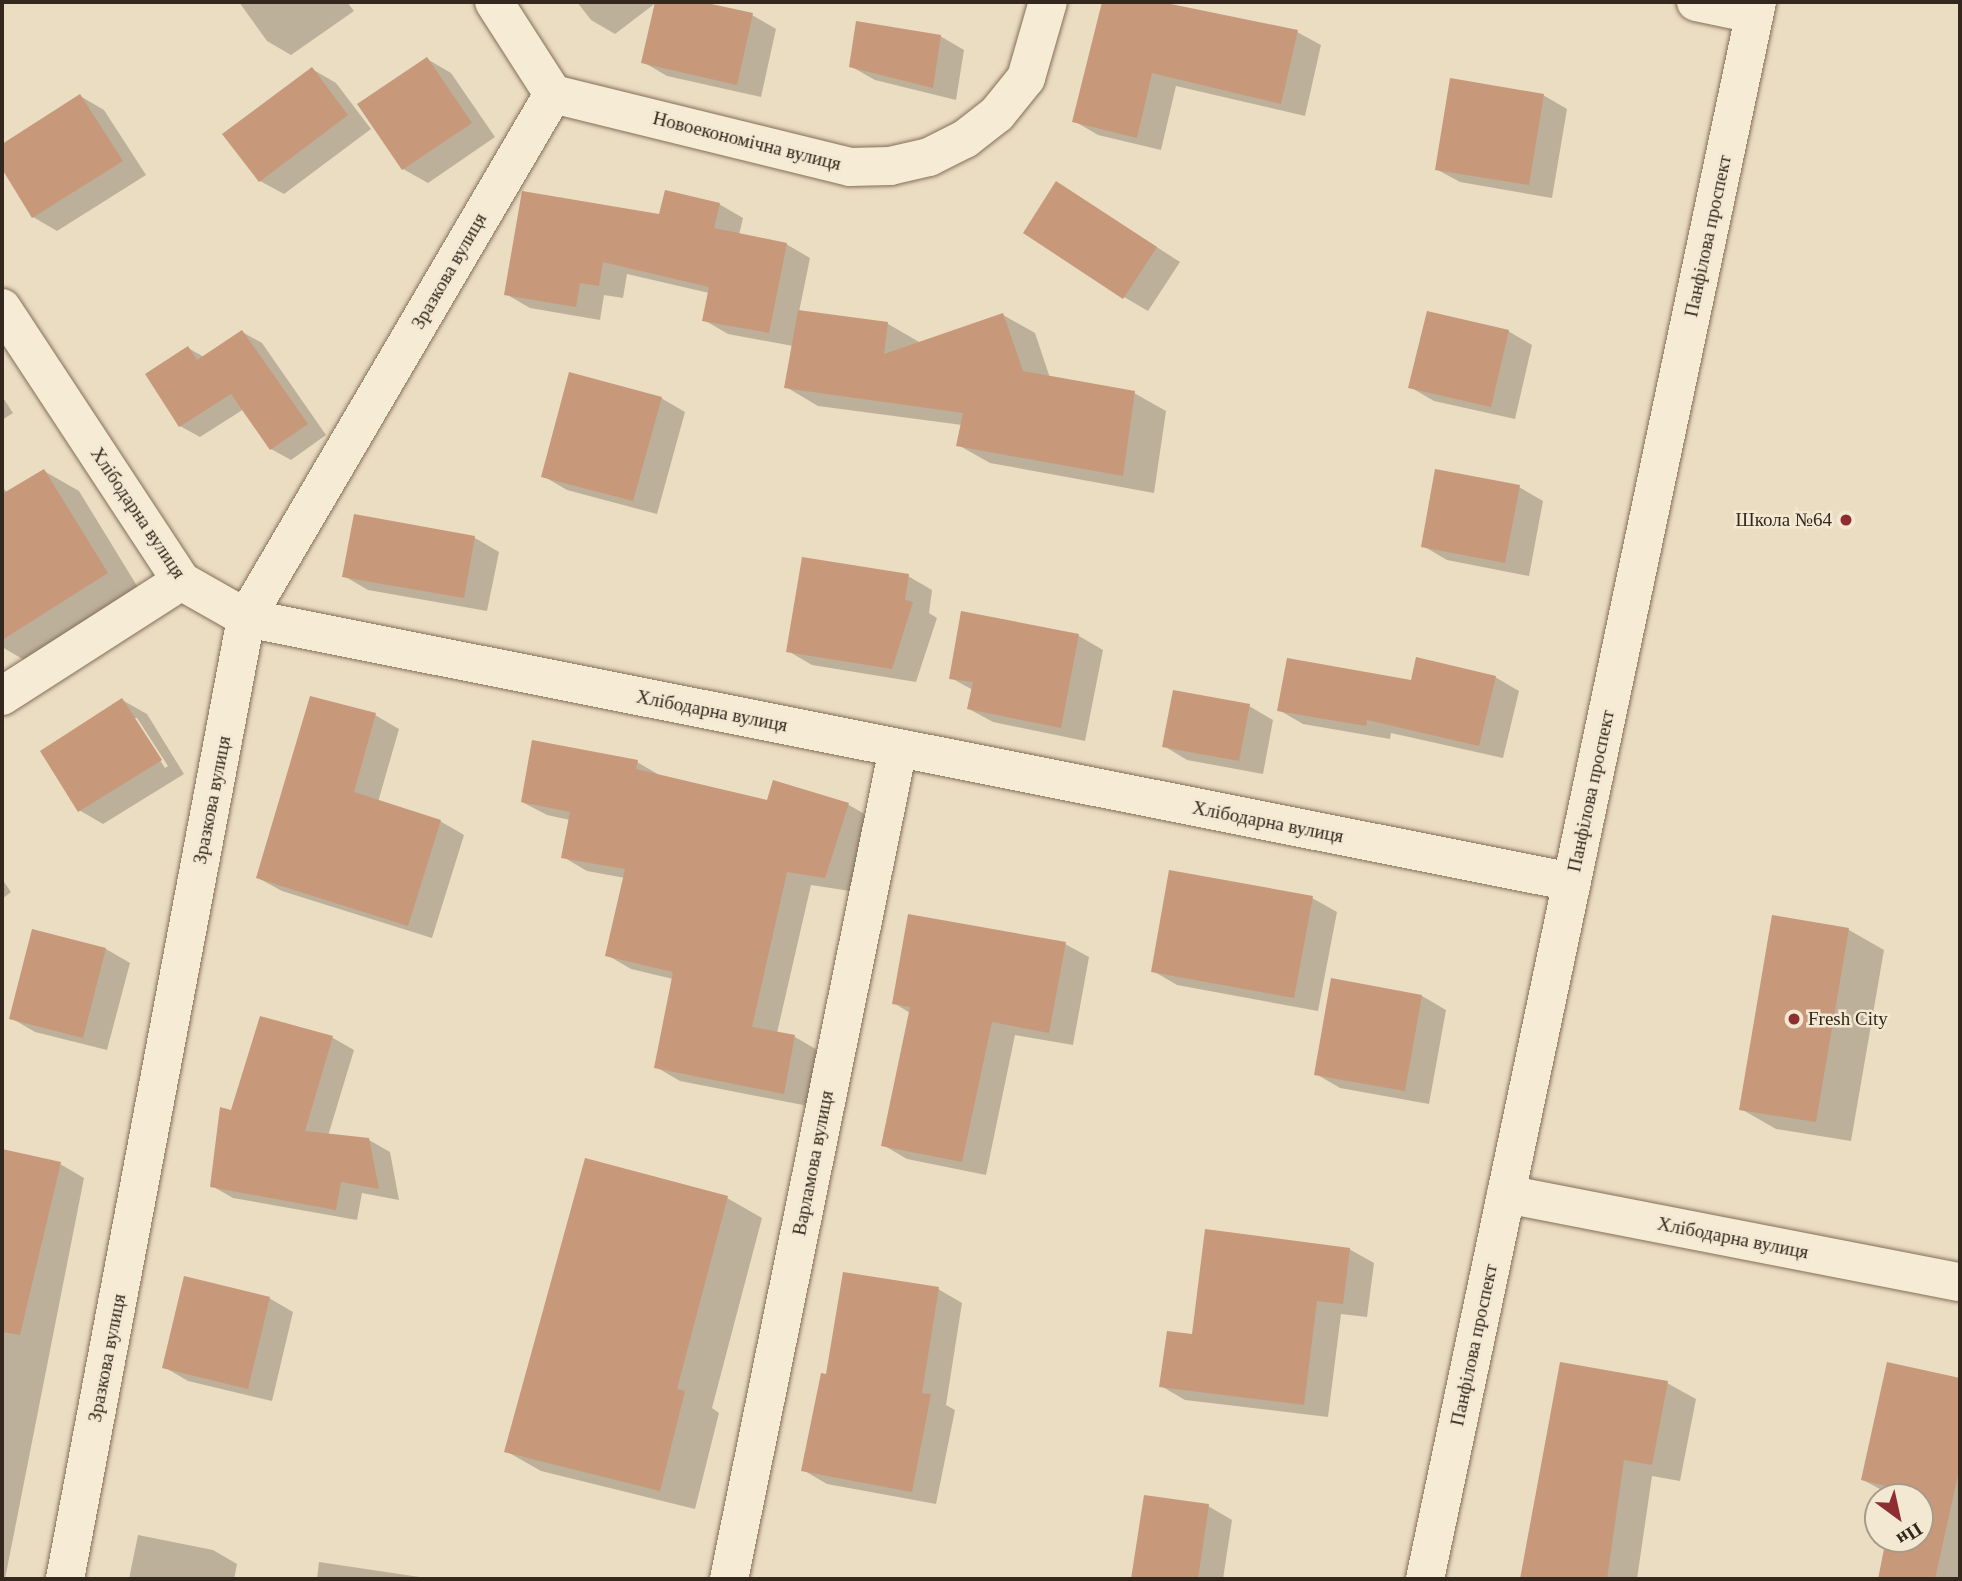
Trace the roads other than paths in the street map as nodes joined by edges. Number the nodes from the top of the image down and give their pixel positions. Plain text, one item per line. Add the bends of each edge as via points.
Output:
1 (494, 2) edge
2 (1048, 2) edge
3 (1696, 2) edge
4 (1756, 8) edge
5 (553, 94) junction
6 (2, 308) edge
7 (181, 581) junction
8 (246, 618) junction
9 (2, 696) edge
10 (898, 748) junction
11 (1572, 882) junction
12 (1506, 1194) junction
13 (1960, 1282) edge
14 (65, 1579) edge
15 (729, 1579) edge
16 (1425, 1579) edge

1 - 5 street
2 - 5 street, Новоекономічна вулиця via 1026,78 997,114 965,139 929,157 890,166 850,167
3 - 4 street
4 - 11 street, Панфілова проспект
5 - 8 street, Зразкова вулиця
6 - 7 street, Хлібодарна вулиця
7 - 8 street, Хлібодарна вулиця
7 - 9 street
8 - 10 street, Хлібодарна вулиця
8 - 14 street, Зразкова вулиця
10 - 11 street, Хлібодарна вулиця
10 - 15 street, Варламова вулиця
11 - 12 street, Панфілова проспект
12 - 13 street, Хлібодарна вулиця
12 - 16 street, Панфілова проспект

